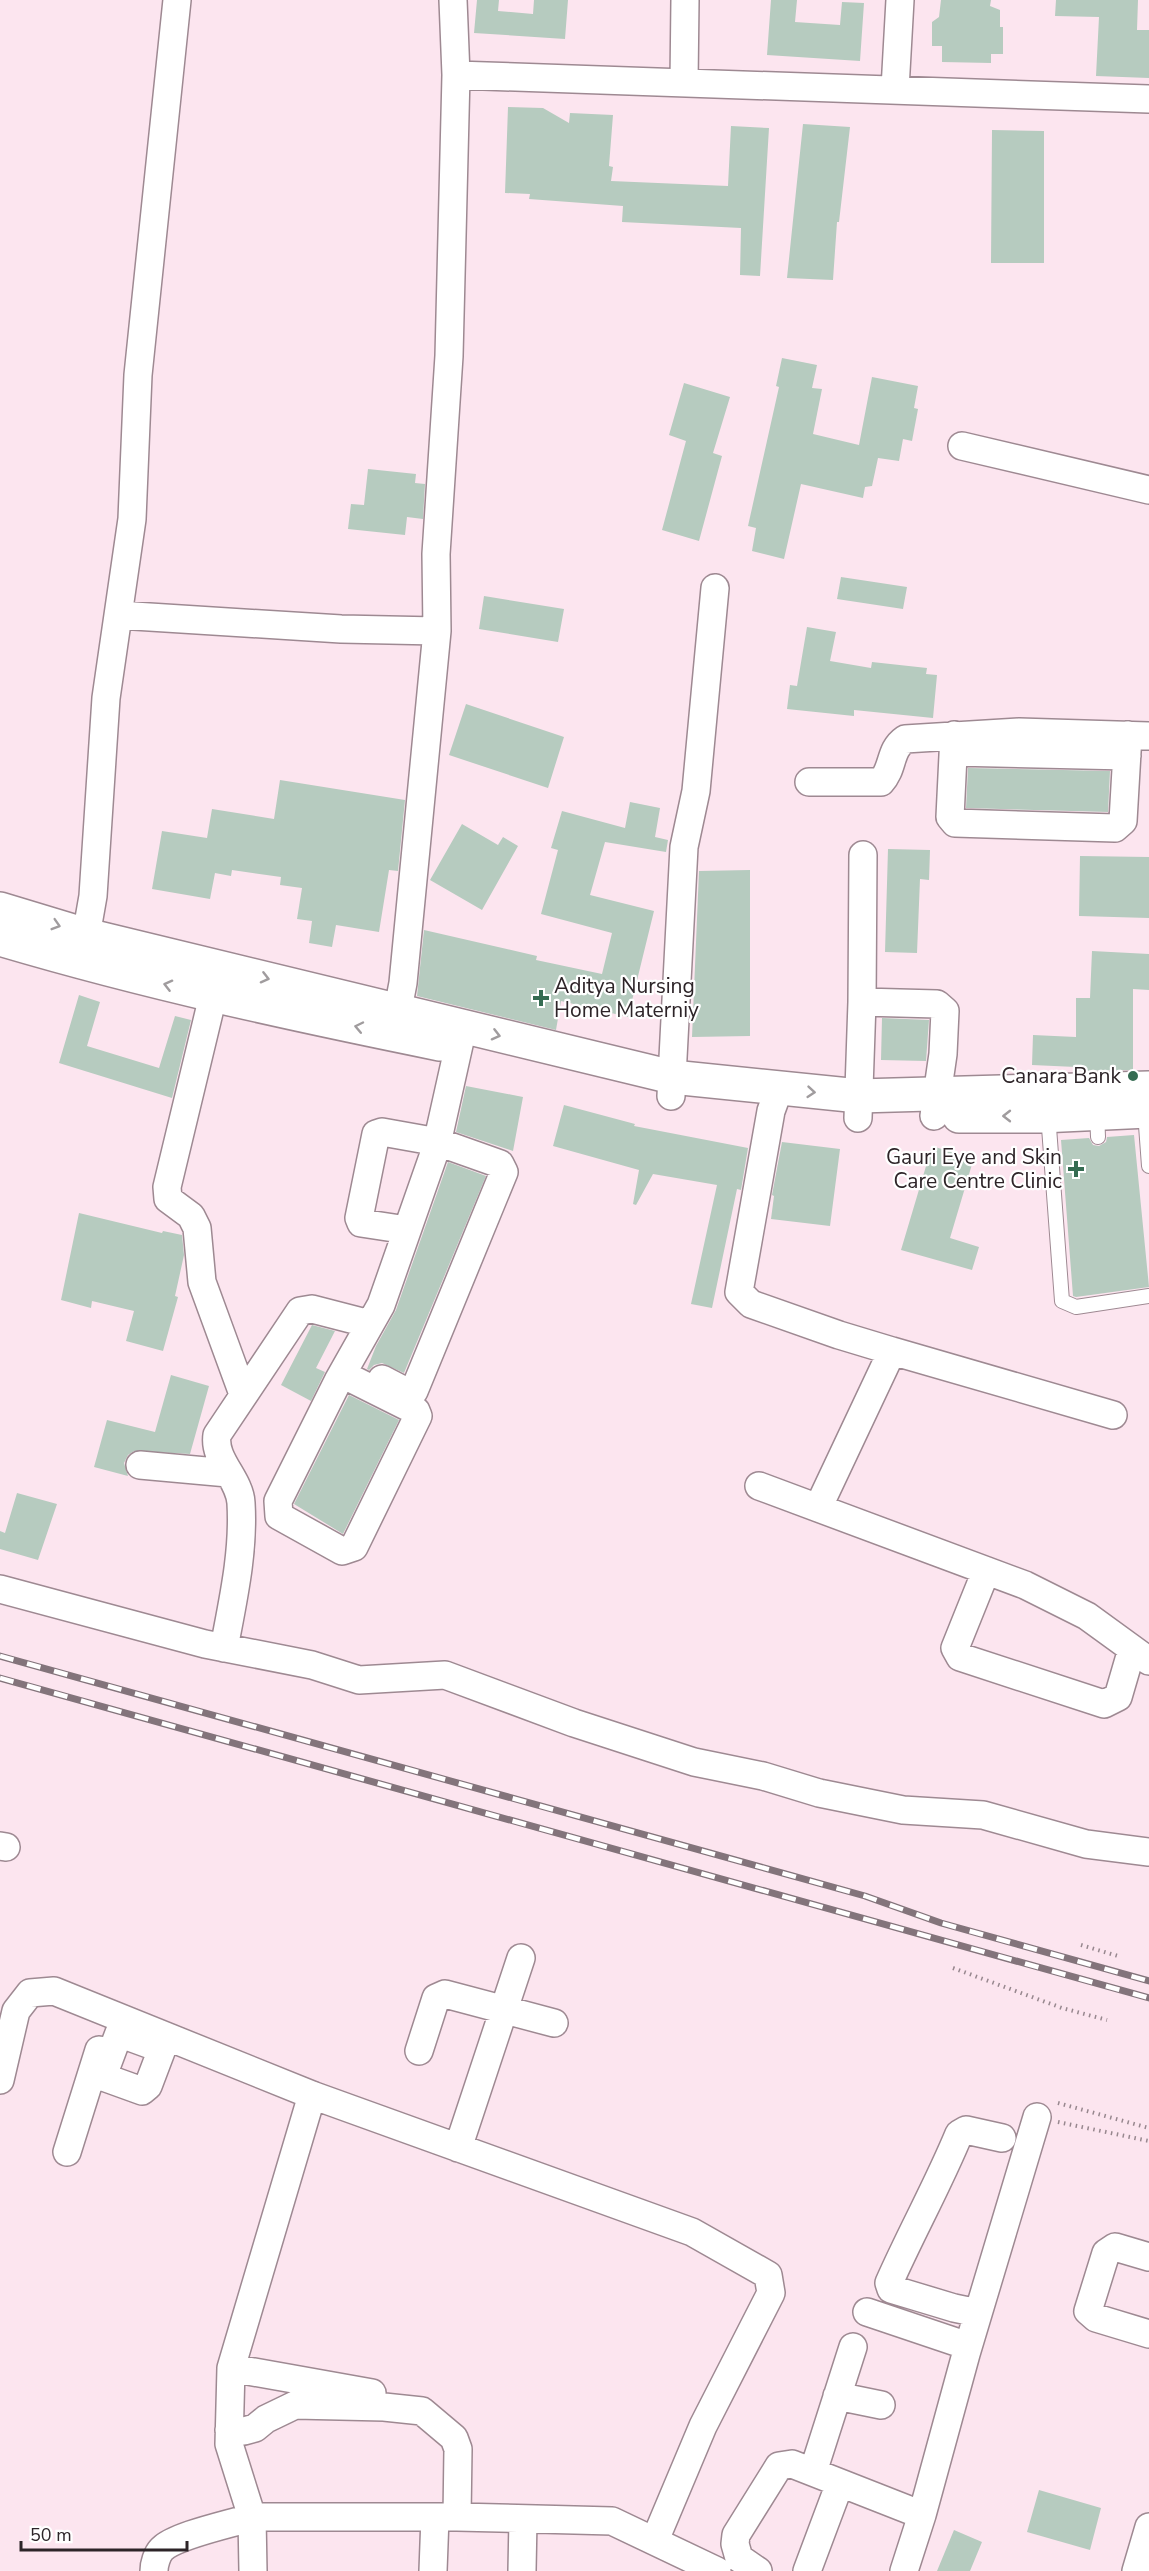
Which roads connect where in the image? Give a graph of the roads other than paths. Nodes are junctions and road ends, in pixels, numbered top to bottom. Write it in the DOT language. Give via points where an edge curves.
graph roads {
  1 [pos="177,0"];
  2 [pos="453,0"];
  3 [pos="685,0"];
  4 [pos="900,0"];
  5 [pos="456,75"];
  6 [pos="684,82"];
  7 [pos="895,89"];
  8 [pos="1149,99"];
  9 [pos="962,446"];
  10 [pos="1149,490"];
  11 [pos="715,588"];
  12 [pos="118,615"];
  13 [pos="437,631"];
  14 [pos="1135,742"];
  15 [pos="954,744"];
  16 [pos="810,782"];
  17 [pos="862,855"];
  18 [pos="0,909"];
  19 [pos="0,939"];
  20 [pos="84,949"];
  21 [pos="219,982"];
  22 [pos="862,1002"];
  23 [pos="396,1023"];
  24 [pos="461,1037"];
  25 [pos="671,1087"];
  26 [pos="775,1100"];
  27 [pos="1147,1100"];
  28 [pos="1048,1104"];
  29 [pos="936,1106"];
  30 [pos="858,1107"];
  31 [pos="438,1142"];
  32 [pos="1149,1166"];
  33 [pos="407,1230"];
  34 [pos="1149,1296"];
  35 [pos="370,1324"];
  36 [pos="892,1351"];
  37 [pos="346,1368"];
  38 [pos="243,1394"];
  39 [pos="1113,1414"];
  40 [pos="140,1466"];
  41 [pos="228,1473"];
  42 [pos="759,1486"];
  43 [pos="818,1508"];
  44 [pos="986,1571"];
  45 [pos="0,1588"];
  46 [pos="224,1648"];
  47 [pos="1140,1655"];
  48 [pos="1149,1852"];
  49 [pos="521,1958"];
  50 [pos="504,2010"];
  51 [pos="554,2023"];
  52 [pos="112,2025"];
  53 [pos="165,2043"];
  54 [pos="419,2051"];
  55 [pos="0,2080"];
  56 [pos="312,2095"];
  57 [pos="1047,2110"];
  58 [pos="1002,2138"];
  59 [pos="458,2148"];
  60 [pos="67,2152"];
  61 [pos="1149,2257"];
  62 [pos="867,2312"];
  63 [pos="978,2313"];
  64 [pos="1149,2334"];
  65 [pos="968,2346"];
  66 [pos="853,2347"];
  67 [pos="231,2368"];
  68 [pos="837,2396"];
  69 [pos="422,2402"];
  70 [pos="881,2405"];
  71 [pos="229,2430"];
  72 [pos="813,2472"];
  73 [pos="840,2483"];
  74 [pos="922,2515"];
  75 [pos="252,2517"];
  76 [pos="446,2517"];
  77 [pos="523,2519"];
  78 [pos="1149,2527"];
  79 [pos="656,2540"];
  80 [pos="154,2571"];
  81 [pos="253,2571"];
  82 [pos="433,2571"];
  83 [pos="522,2571"];
  84 [pos="717,2571"];
  85 [pos="758,2571"];
  86 [pos="807,2571"];
  87 [pos="904,2571"];
  88 [pos="1136,2571"];
  1 -- 12 [label="street" via="138,375 132,519"];
  2 -- 5 [label="street"];
  3 -- 6 [label="street"];
  4 -- 7 [label="street"];
  5 -- 6 [label="street"];
  5 -- 13 [label="street" via="449,356 436,554"];
  6 -- 7 [label="street"];
  7 -- 8 [label="street"];
  9 -- 10 [label="street"];
  11 -- 25 [label="street" via="696,792 684,847"];
  12 -- 13 [label="street"];
  12 -- 20 [label="street" via="106,698 93,897"];
  13 -- 23 [label="street"];
  14 -- 15 [label="street" via="1019,732"];
  14 -- 15 [label="street" via="1123,821 1115,828 955,823 950,817"];
  15 -- 16 [label="street" via="905,739 896,745 888,774 881,782"];
  17 -- 22 [label="street"];
  18 -- 20 [label="street, one-way"];
  19 -- 20 [label="street"];
  20 -- 21 [label="street"];
  21 -- 23 [label="street"];
  21 -- 38 [label="street" via="167,1187 168,1199 191,1216 197,1228 202,1282"];
  22 -- 29 [label="street" via="937,1004 945,1011"];
  22 -- 30 [label="street"];
  23 -- 24 [label="street"];
  24 -- 25 [label="street"];
  24 -- 31 [label="street"];
  25 -- 26 [label="street"];
  26 -- 30 [label="street"];
  26 -- 36 [label="street" via="739,1292 751,1304"];
  27 -- 28 [label="street" via="1097,1114"];
  27 -- 32 [label="lane"];
  28 -- 29 [label="street"];
  28 -- 34 [label="lane" via="1062,1301 1076,1307"];
  29 -- 30 [label="street"];
  31 -- 33 [label="street"];
  31 -- 33 [label="street" via="376,1134 359,1218 361,1223"];
  31 -- 37 [label="street" via="500,1164 504,1172 414,1392"];
  33 -- 35 [label="street" via="381,1305"];
  35 -- 37 [label="street"];
  35 -- 38 [label="street" via="312,1308 300,1311"];
  36 -- 39 [label="street"];
  36 -- 43 [label="street"];
  37 -- 37 [label="street" via="278,1501 279,1516 342,1551 354,1546 418,1416 416,1411"];
  38 -- 41 [label="street" via="217,1435 216,1445"];
  40 -- 41 [label="street"];
  41 -- 46 [label="street" via="241,1500 239,1572"];
  42 -- 43 [label="street"];
  43 -- 44 [label="street"];
  44 -- 47 [label="street" via="1025,1585 1087,1616"];
  44 -- 47 [label="street" via="955,1648 960,1657 1104,1704 1118,1697"];
  45 -- 46 [label="street"];
  46 -- 48 [label="street" via="312,1665 359,1680 445,1675 574,1724 694,1762 903,1810 983,1815 1086,1844"];
  49 -- 50 [label="street"];
  50 -- 51 [label="street"];
  50 -- 54 [label="street" via="445,1994 436,1998"];
  50 -- 59 [label="street"];
  52 -- 53 [label="street"];
  52 -- 53 [label="street" via="106,2078 142,2091 148,2086"];
  52 -- 55 [label="street" via="54,1991 30,1993 16,2011"];
  52 -- 60 [label="street"];
  53 -- 56 [label="street"];
  56 -- 59 [label="street"];
  56 -- 67 [label="street"];
  57 -- 63 [label="street"];
  58 -- 63 [label="street" via="966,2130 959,2134 889,2283 891,2289"];
  59 -- 79 [label="street" via="692,2232 768,2275 771,2293 703,2426"];
  61 -- 64 [label="street" via="1115,2247 1106,2253 1088,2311 1096,2318"];
  62 -- 65 [label="street"];
  63 -- 65 [label="street"];
  65 -- 74 [label="street"];
  66 -- 68 [label="street"];
  67 -- 69 [label="street"];
  67 -- 71 [label="street"];
  68 -- 70 [label="street"];
  68 -- 72 [label="street"];
  71 -- 75 [label="street" via="229,2444"];
  71 -- 76 [label="street" via="255,2428 295,2405 422,2411 454,2438 458,2449"];
  72 -- 73 [label="street"];
  72 -- 85 [label="street" via="792,2464 778,2466 736,2535 739,2558"];
  73 -- 74 [label="street"];
  73 -- 86 [label="street"];
  74 -- 87 [label="street"];
  75 -- 76 [label="street"];
  75 -- 80 [label="street" via="181,2538 161,2549"];
  75 -- 81 [label="street"];
  76 -- 77 [label="street"];
  76 -- 82 [label="street"];
  77 -- 79 [label="street" via="612,2521"];
  77 -- 83 [label="street"];
  78 -- 88 [label="street"];
  79 -- 84 [label="street"];
}
